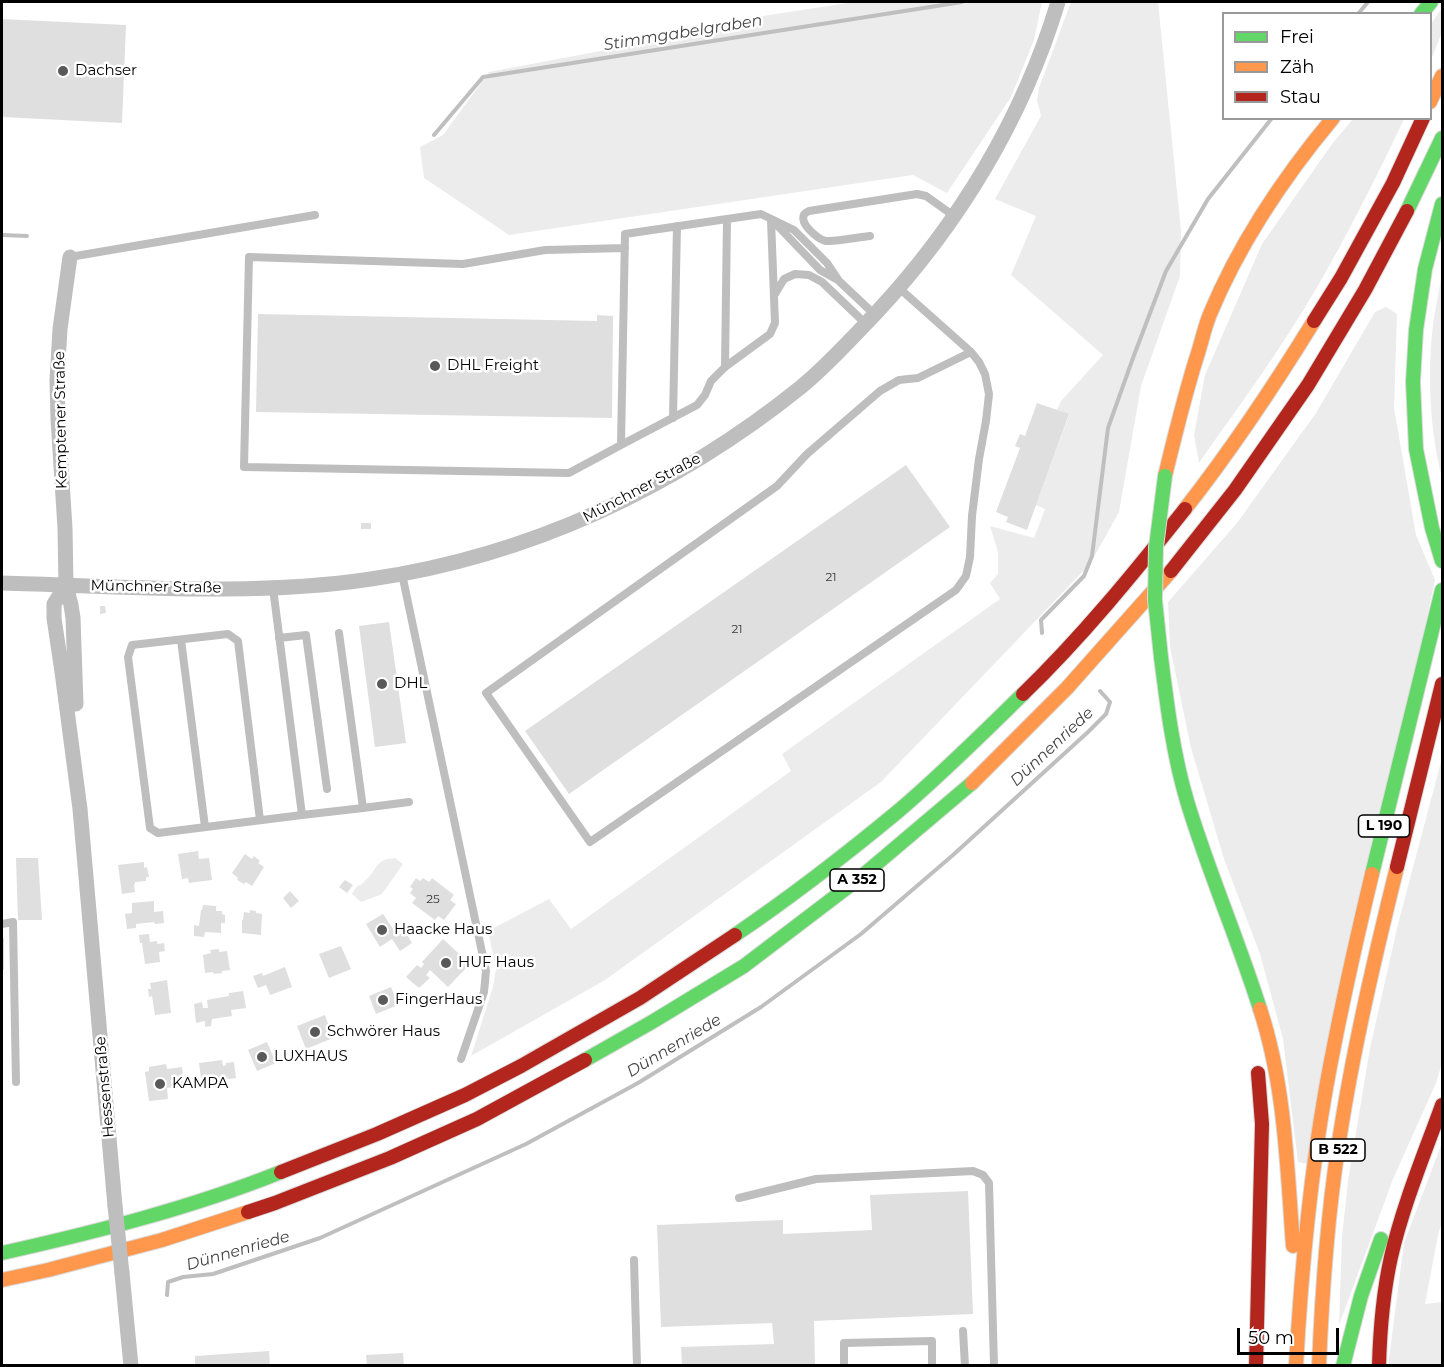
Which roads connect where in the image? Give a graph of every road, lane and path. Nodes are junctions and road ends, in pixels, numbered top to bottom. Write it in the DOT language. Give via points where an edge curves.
graph roads {
  1 [pos="1058,2"];
  2 [pos="1443,75"];
  3 [pos="1432,100"];
  4 [pos="1331,120"];
  5 [pos="1422,120"];
  6 [pos="1443,138"];
  7 [pos="1443,204"];
  8 [pos="315,215"];
  9 [pos="954,216"];
  10 [pos="727,219"];
  11 [pos="771,220"];
  12 [pos="677,226"];
  13 [pos="870,236"];
  14 [pos="625,248"];
  15 [pos="70,257"];
  16 [pos="899,288"];
  17 [pos="774,296"];
  18 [pos="870,319"];
  19 [pos="971,352"];
  20 [pos="725,367"];
  21 [pos="673,418"];
  22 [pos="621,445"];
  23 [pos="1443,561"];
  24 [pos="402,574"];
  25 [pos="2,583"];
  26 [pos="66,585"];
  27 [pos="273,588"];
  28 [pos="1443,590"];
  29 [pos="339,633"];
  30 [pos="279,638"];
  31 [pos="181,640"];
  32 [pos="1443,684"];
  33 [pos="327,789"];
  34 [pos="409,802"];
  35 [pos="363,808"];
  36 [pos="302,815"];
  37 [pos="260,820"];
  38 [pos="205,827"];
  39 [pos="2,924"];
  40 [pos="1246,966"];
  41 [pos="1349,976"];
  42 [pos="1371,981"];
  43 [pos="461,1059"];
  44 [pos="16,1082"];
  45 [pos="1441,1110"];
  46 [pos="739,1198"];
  47 [pos="2,1253"];
  48 [pos="634,1260"];
  49 [pos="2,1280"];
  50 [pos="1298,1321"];
  51 [pos="963,1331"];
  52 [pos="131,1365"];
  53 [pos="637,1365"];
  54 [pos="844,1365"];
  55 [pos="932,1365"];
  56 [pos="964,1365"];
  57 [pos="994,1365"];
  58 [pos="1256,1365"];
  59 [pos="1296,1365"];
  60 [pos="1319,1365"];
  61 [pos="1343,1365"];
  62 [pos="1379,1365"];
  1 -- 9 [label="street, Münchner Straße" via="1009,124"];
  2 -- 3 [label="highway"];
  4 -- 40 [label="highway, bridge" via="1266,207 1238,253 1212,309 1178,419 1165,476 1156,547 1155,600 1172,741 1203,851"];
  5 -- 47 [label="highway, A 352" via="1341,278 1212,474 1046,672 897,812 724,944 640,998 465,1095 266,1178 152,1216"];
  6 -- 49 [label="highway, A 352" via="1365,290 1308,385 1235,490 1163,581 1066,688 973,782 861,877 744,966 560,1075 477,1119 275,1203 162,1240"];
  7 -- 23 [label="highway" via="1425,269 1413,382 1416,448 1432,528"];
  8 -- 15 [label="lane"];
  9 -- 13 [label="lane" via="917,194 809,211 803,216 819,239"];
  9 -- 16 [label="street, Münchner Straße"];
  10 -- 11 [label="lane" via="760,214"];
  10 -- 12 [label="lane"];
  10 -- 20 [label="lane"];
  11 -- 17 [label="lane"];
  11 -- 18 [label="lane" via="820,270 839,281"];
  12 -- 14 [label="lane" via="625,234"];
  12 -- 21 [label="lane"];
  14 -- 22 [label="lane"];
  14 -- 22 [label="lane" via="545,250 463,264 249,257 244,466 569,473"];
  15 -- 26 [label="street, Kemptener Straße" via="57,380"];
  16 -- 18 [label="street, Münchner Straße"];
  16 -- 19 [label="lane"];
  17 -- 18 [label="lane" via="784,279 795,274 809,275"];
  17 -- 20 [label="lane" via="775,323 770,334"];
  18 -- 24 [label="street, Münchner Straße" via="781,402 663,480 593,515 519,544"];
  19 -- 19 [label="lane" via="918,378 899,380 880,391 807,454 777,486 486,693 590,842 956,590 966,576 970,557 989,394 985,374"];
  20 -- 21 [label="lane" via="697,405"];
  21 -- 22 [label="lane"];
  24 -- 27 [label="street, Münchner Straße" via="339,584"];
  24 -- 43 [label="lane" via="486,971 484,992"];
  25 -- 26 [label="street, Münchner Straße"];
  26 -- 27 [label="street, Münchner Straße"];
  26 -- 52 [label="street, Hessenstraße, bridge" via="73,625 80,809"];
  27 -- 30 [label="lane"];
  28 -- 41 [label="highway, L 190"];
  29 -- 35 [label="lane"];
  30 -- 33 [label="lane" via="306,636"];
  30 -- 36 [label="lane"];
  31 -- 37 [label="lane" via="228,634 238,641"];
  31 -- 38 [label="lane"];
  31 -- 38 [label="lane" via="132,645 128,657 150,828 158,833"];
  32 -- 42 [label="highway, L 190"];
  34 -- 35 [label="lane"];
  35 -- 36 [label="lane"];
  36 -- 37 [label="lane"];
  37 -- 38 [label="lane"];
  39 -- 44 [label="lane" via="13,922"];
  40 -- 50 [label="highway" via="1264,1020 1279,1093"];
  40 -- 58 [label="highway" via="1262,1124"];
  41 -- 50 [label="highway, B 522" via="1321,1117"];
  42 -- 60 [label="highway, B 522" via="1342,1119 1330,1205"];
  45 -- 61 [label="highway" via="1391,1214 1361,1296"];
  45 -- 62 [label="highway" via="1401,1221 1389,1271"];
  46 -- 57 [label="lane" via="816,1179 973,1171 983,1175 989,1183"];
  48 -- 53 [label="lane"];
  50 -- 59 [label="highway, B 522"];
  51 -- 56 [label="lane"];
  54 -- 55 [label="lane" via="843,1343 932,1341"];
}
